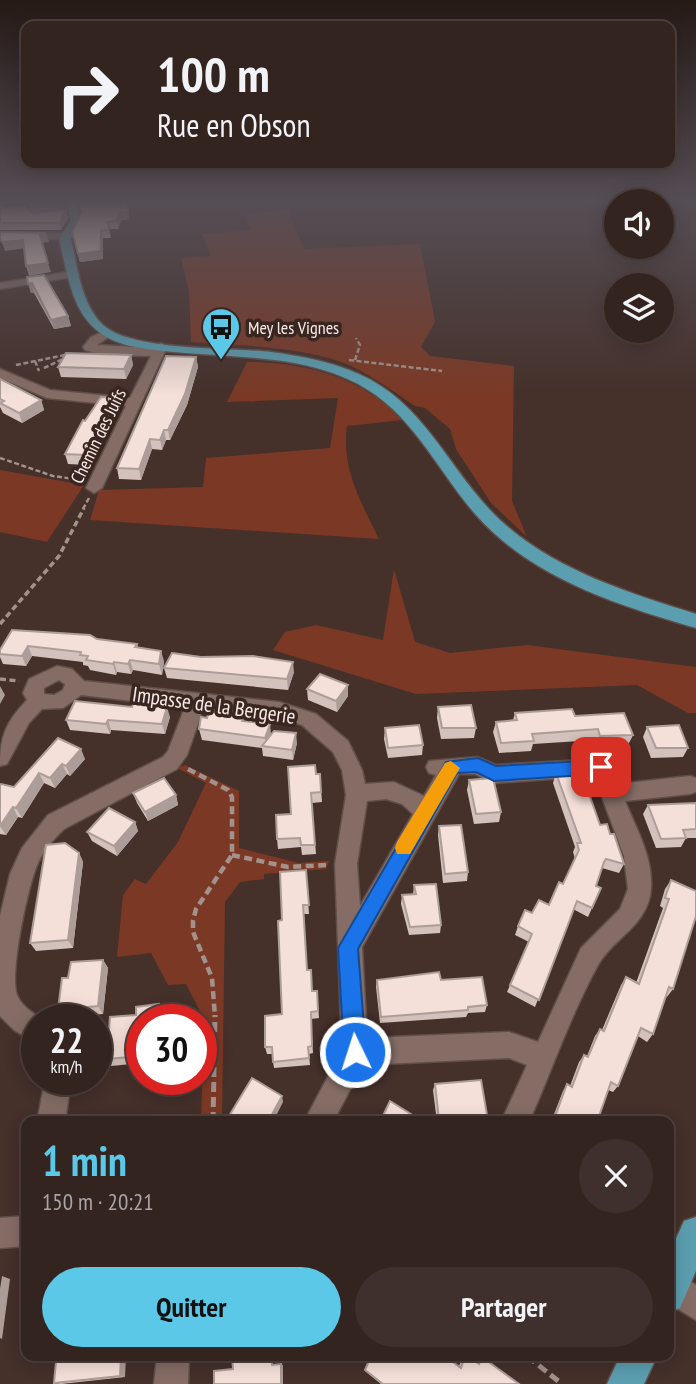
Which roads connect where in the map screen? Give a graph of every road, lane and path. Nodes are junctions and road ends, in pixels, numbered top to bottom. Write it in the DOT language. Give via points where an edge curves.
graph roads {
  1 [pos="72,267"];
  2 [pos="74,274"];
  3 [pos="0,286"];
  4 [pos="107,334"];
  5 [pos="356,338"];
  6 [pos="163,349"];
  7 [pos="355,360"];
  8 [pos="35,361"];
  9 [pos="320,365"];
  10 [pos="44,369"];
  11 [pos="6,370"];
  12 [pos="39,371"];
  13 [pos="442,371"];
  14 [pos="137,403"];
  15 [pos="0,458"];
  16 [pos="94,488"];
  17 [pos="696,621"];
  18 [pos="0,624"];
  19 [pos="75,687"];
  20 [pos="38,701"];
  21 [pos="196,702"];
  22 [pos="177,755"];
  23 [pos="0,758"];
  24 [pos="690,785"];
  25 [pos="611,794"];
  26 [pos="357,796"];
  27 [pos="424,811"];
  28 [pos="232,855"];
  29 [pos="346,864"];
  30 [pos="348,948"];
  31 [pos="21,1020"];
  32 [pos="355,1052"];
  33 [pos="542,1057"];
  34 [pos="56,1095"];
  35 [pos="52,1116"];
  36 [pos="213,1116"];
  37 [pos="321,1116"];
  38 [pos="517,1116"];
  39 [pos="21,1231"];
  40 [pos="0,1233"];
  41 [pos="696,1233"];
  42 [pos="679,1296"];
  43 [pos="173,1361"];
  44 [pos="533,1361"];
  45 [pos="636,1361"];
  46 [pos="171,1384"];
  47 [pos="562,1384"];
  48 [pos="625,1384"];
  1 -- 2 [label="main road"];
  2 -- 3 [label="street"];
  2 -- 4 [label="main road" via="88,311"];
  4 -- 6 [label="main road"];
  4 -- 6 [label="street" via="89,347 105,351"];
  5 -- 7 [label="path" via="360,345"];
  6 -- 9 [label="main road" via="272,356"];
  6 -- 14 [label="street, Chemin des Juifs"];
  7 -- 9 [label="path"];
  7 -- 13 [label="path"];
  8 -- 10 [label="path" via="72,354"];
  8 -- 11 [label="path"];
  8 -- 12 [label="path"];
  9 -- 17 [label="main road" via="361,380 402,407 424,430 483,513 529,553 570,577"];
  11 -- 14 [label="street" via="47,394"];
  14 -- 16 [label="street, Chemin des Juifs"];
  15 -- 16 [label="path" via="52,476 90,481"];
  16 -- 18 [label="path, Chemin des Juifs" via="59,556"];
  19 -- 20 [label="street" via="65,700"];
  19 -- 20 [label="street, Impasse de la Bergerie" via="75,681 65,674 49,675 34,688"];
  19 -- 21 [label="street, Impasse de la Bergerie"];
  20 -- 23 [label="street, Impasse de la Bergerie" via="22,718"];
  21 -- 22 [label="street"];
  21 -- 26 [label="street, Impasse de la Bergerie" via="279,710 309,719 341,747"];
  22 -- 28 [label="path" via="190,771 232,795"];
  22 -- 31 [label="street" via="170,763 57,821 42,834 24,862 2,982 3,999"];
  24 -- 25 [label="street"];
  25 -- 27 [label="street" via="601,767 494,774 478,765 444,767"];
  25 -- 33 [label="street" via="638,867 640,894 629,915 590,956"];
  26 -- 27 [label="street" via="381,789 400,790"];
  26 -- 29 [label="street"];
  27 -- 30 [label="street"];
  28 -- 29 [label="path" via="288,867"];
  28 -- 36 [label="path" via="196,909 193,921 212,978 215,1004"];
  29 -- 30 [label="street"];
  30 -- 32 [label="street"];
  32 -- 33 [label="street" via="509,1045"];
  32 -- 37 [label="street"];
  33 -- 38 [label="street"];
  34 -- 35 [label="street"];
  39 -- 40 [label="street"];
  41 -- 42 [label="main road"];
  43 -- 46 [label="street"];
  44 -- 47 [label="path"];
  45 -- 48 [label="main road"];
}
